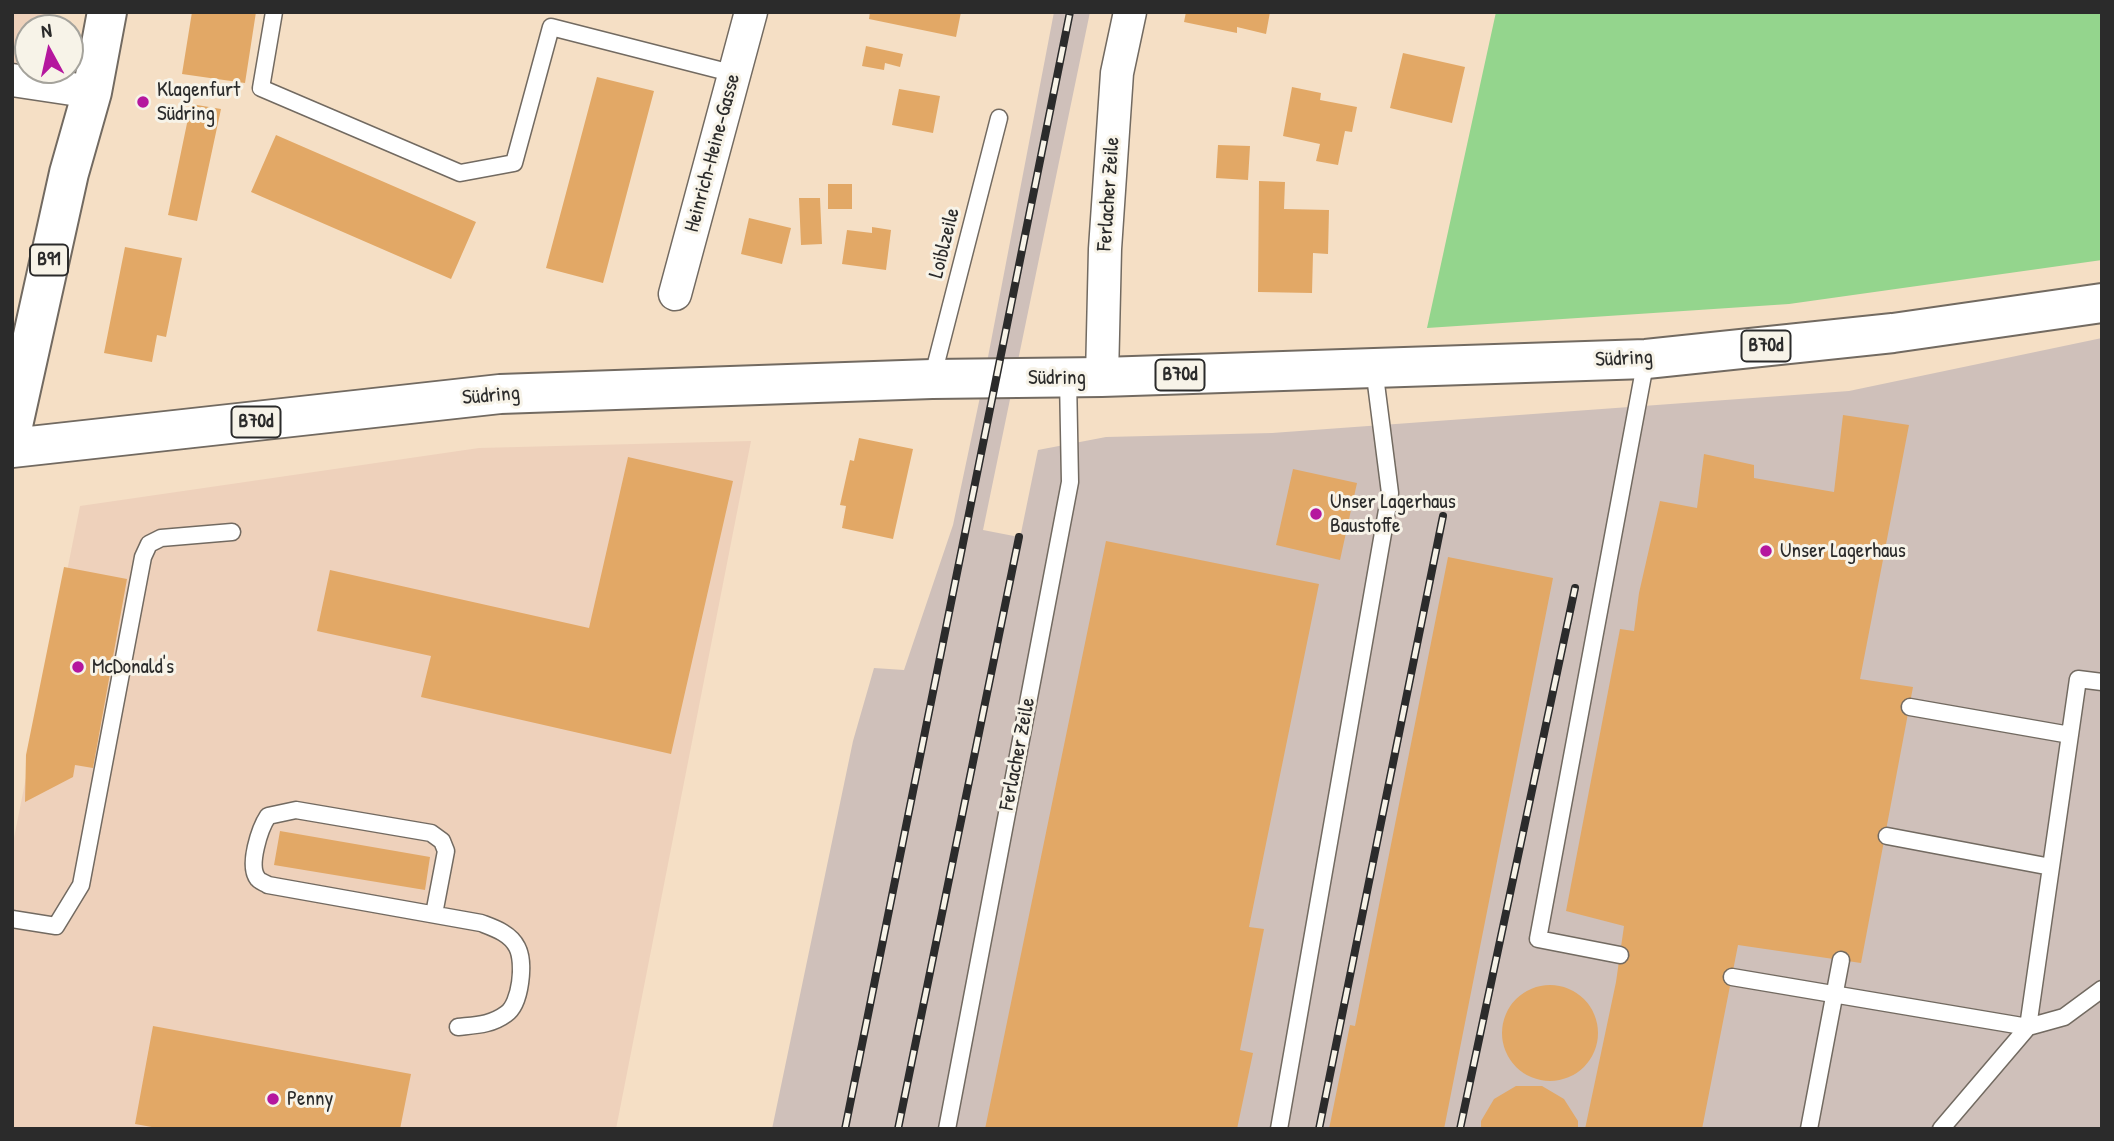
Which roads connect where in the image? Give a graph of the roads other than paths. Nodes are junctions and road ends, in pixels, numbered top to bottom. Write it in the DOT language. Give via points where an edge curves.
graph roads {
  1 [pos="107,12"];
  2 [pos="274,12"];
  3 [pos="751,12"];
  4 [pos="1130,12"];
  5 [pos="735,74"];
  6 [pos="12,80"];
  7 [pos="92,92"];
  8 [pos="999,118"];
  9 [pos="675,294"];
  10 [pos="2102,303"];
  11 [pos="1646,359"];
  12 [pos="1374,368"];
  13 [pos="1085,378"];
  14 [pos="932,379"];
  15 [pos="12,430"];
  16 [pos="12,449"];
  17 [pos="232,531"];
  18 [pos="2102,682"];
  19 [pos="1910,707"];
  20 [pos="2070,735"];
  21 [pos="1887,836"];
  22 [pos="2051,867"];
  23 [pos="434,914"];
  24 [pos="12,919"];
  25 [pos="1620,955"];
  26 [pos="1841,960"];
  27 [pos="1732,977"];
  28 [pos="2102,989"];
  29 [pos="1835,995"];
  30 [pos="458,1027"];
  31 [pos="2028,1027"];
  32 [pos="947,1129"];
  33 [pos="1279,1129"];
  34 [pos="1809,1129"];
  35 [pos="1941,1129"];
  1 -- 7 [label="main road, B91"];
  2 -- 5 [label="lane" via="261,88 460,173 514,163 551,27"];
  3 -- 5 [label="street, Heinrich-Heine-Gasse"];
  4 -- 13 [label="street, Ferlacher Zeile" via="1117,73 1105,249"];
  5 -- 9 [label="street, Heinrich-Heine-Gasse"];
  6 -- 7 [label="street"];
  7 -- 15 [label="main road, B91" via="69,173"];
  8 -- 14 [label="lane, Loiblzeile"];
  10 -- 11 [label="main road, Südring / B70d" via="1893,333"];
  11 -- 12 [label="main road, Südring / B70d"];
  11 -- 25 [label="lane" via="1538,939"];
  12 -- 13 [label="main road, Südring / B70d"];
  12 -- 33 [label="lane" via="1390,493"];
  13 -- 14 [label="main road, Südring / B70d"];
  13 -- 32 [label="lane, Ferlacher Zeile" via="1070,482"];
  14 -- 16 [label="main road, Südring / B70d" via="500,394"];
  17 -- 24 [label="lane" via="161,538 149,544 81,885 56,926"];
  18 -- 20 [label="lane" via="2078,679"];
  19 -- 20 [label="lane"];
  20 -- 22 [label="lane"];
  21 -- 22 [label="lane"];
  22 -- 31 [label="lane"];
  23 -- 23 [label="lane" via="446,851 431,833 296,810 268,816 262,826 254,861 258,880"];
  23 -- 30 [label="lane" via="496,928 518,948 522,967 519,992 509,1013 486,1024"];
  26 -- 29 [label="lane"];
  27 -- 29 [label="lane"];
  28 -- 31 [label="lane" via="2064,1017"];
  29 -- 31 [label="lane"];
  29 -- 34 [label="lane"];
  31 -- 35 [label="lane"];
}
